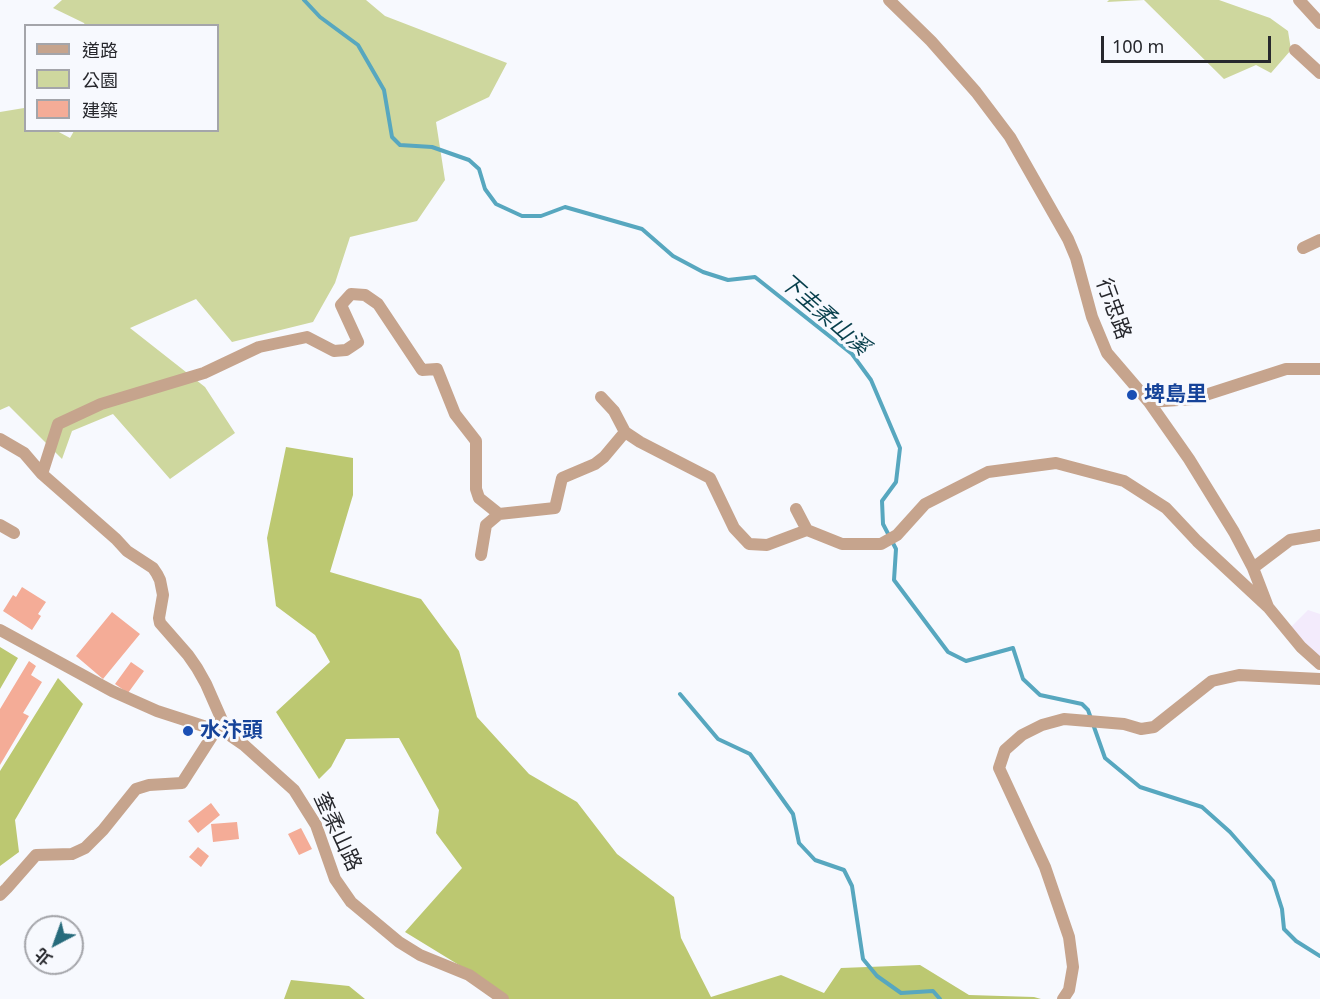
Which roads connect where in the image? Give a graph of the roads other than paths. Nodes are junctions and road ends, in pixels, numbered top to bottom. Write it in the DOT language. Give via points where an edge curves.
graph roads {
  1 [pos="889,0"];
  2 [pos="1299,0"];
  3 [pos="1320,23"];
  4 [pos="1295,50"];
  5 [pos="1320,74"];
  6 [pos="1320,240"];
  7 [pos="1303,248"];
  8 [pos="1320,369"];
  9 [pos="601,398"];
  10 [pos="1149,402"];
  11 [pos="625,432"];
  12 [pos="0,439"];
  13 [pos="42,474"];
  14 [pos="796,509"];
  15 [pos="499,514"];
  16 [pos="0,525"];
  17 [pos="807,530"];
  18 [pos="14,533"];
  19 [pos="1320,536"];
  20 [pos="482,555"];
  21 [pos="1253,568"];
  22 [pos="1268,607"];
  23 [pos="0,630"];
  24 [pos="1320,663"];
  25 [pos="1320,679"];
  26 [pos="222,732"];
  27 [pos="0,895"];
  28 [pos="503,999"];
  29 [pos="1063,999"];
  1 -- 10 [label="street, 行忠路" via="931,41 1010,137 1068,239 1107,353"];
  2 -- 3 [label="street"];
  4 -- 5 [label="street"];
  6 -- 7 [label="street"];
  8 -- 10 [label="street" via="1286,369 1192,399"];
  9 -- 11 [label="street" via="614,411"];
  10 -- 21 [label="street, 行忠路" via="1189,459"];
  11 -- 15 [label="street" via="595,464 562,478 555,508"];
  11 -- 17 [label="street" via="710,478 734,528 749,544 767,545"];
  12 -- 13 [label="street" via="24,453"];
  13 -- 15 [label="street" via="58,424 101,404 204,373 259,347 307,338 334,351 346,350 358,342 341,305 351,294 365,295 378,304 422,370 437,369 455,414 476,441 479,498"];
  13 -- 26 [label="street" via="127,551 153,568 163,595 160,623 197,668 221,721"];
  14 -- 17 [label="street"];
  15 -- 20 [label="street" via="486,525"];
  16 -- 18 [label="street"];
  17 -- 22 [label="street" via="842,544 881,544 897,535 926,504 988,472 1056,463 1124,481 1166,508"];
  19 -- 21 [label="street" via="1290,540"];
  21 -- 22 [label="street, 行忠路"];
  22 -- 24 [label="street, 行忠路" via="1301,647"];
  23 -- 26 [label="street, 奎柔山路" via="112,692"];
  25 -- 29 [label="street" via="1239,675 1212,681 1154,727 1141,729 1064,719 1022,735 1005,750 999,768 1045,867 1068,937 1073,967 1070,990"];
  26 -- 27 [label="street" via="182,783 136,789 85,848 72,854 36,855"];
  26 -- 28 [label="street, 奎柔山路" via="244,745 294,790 316,825 335,879 351,902 399,942 470,975"];
}
